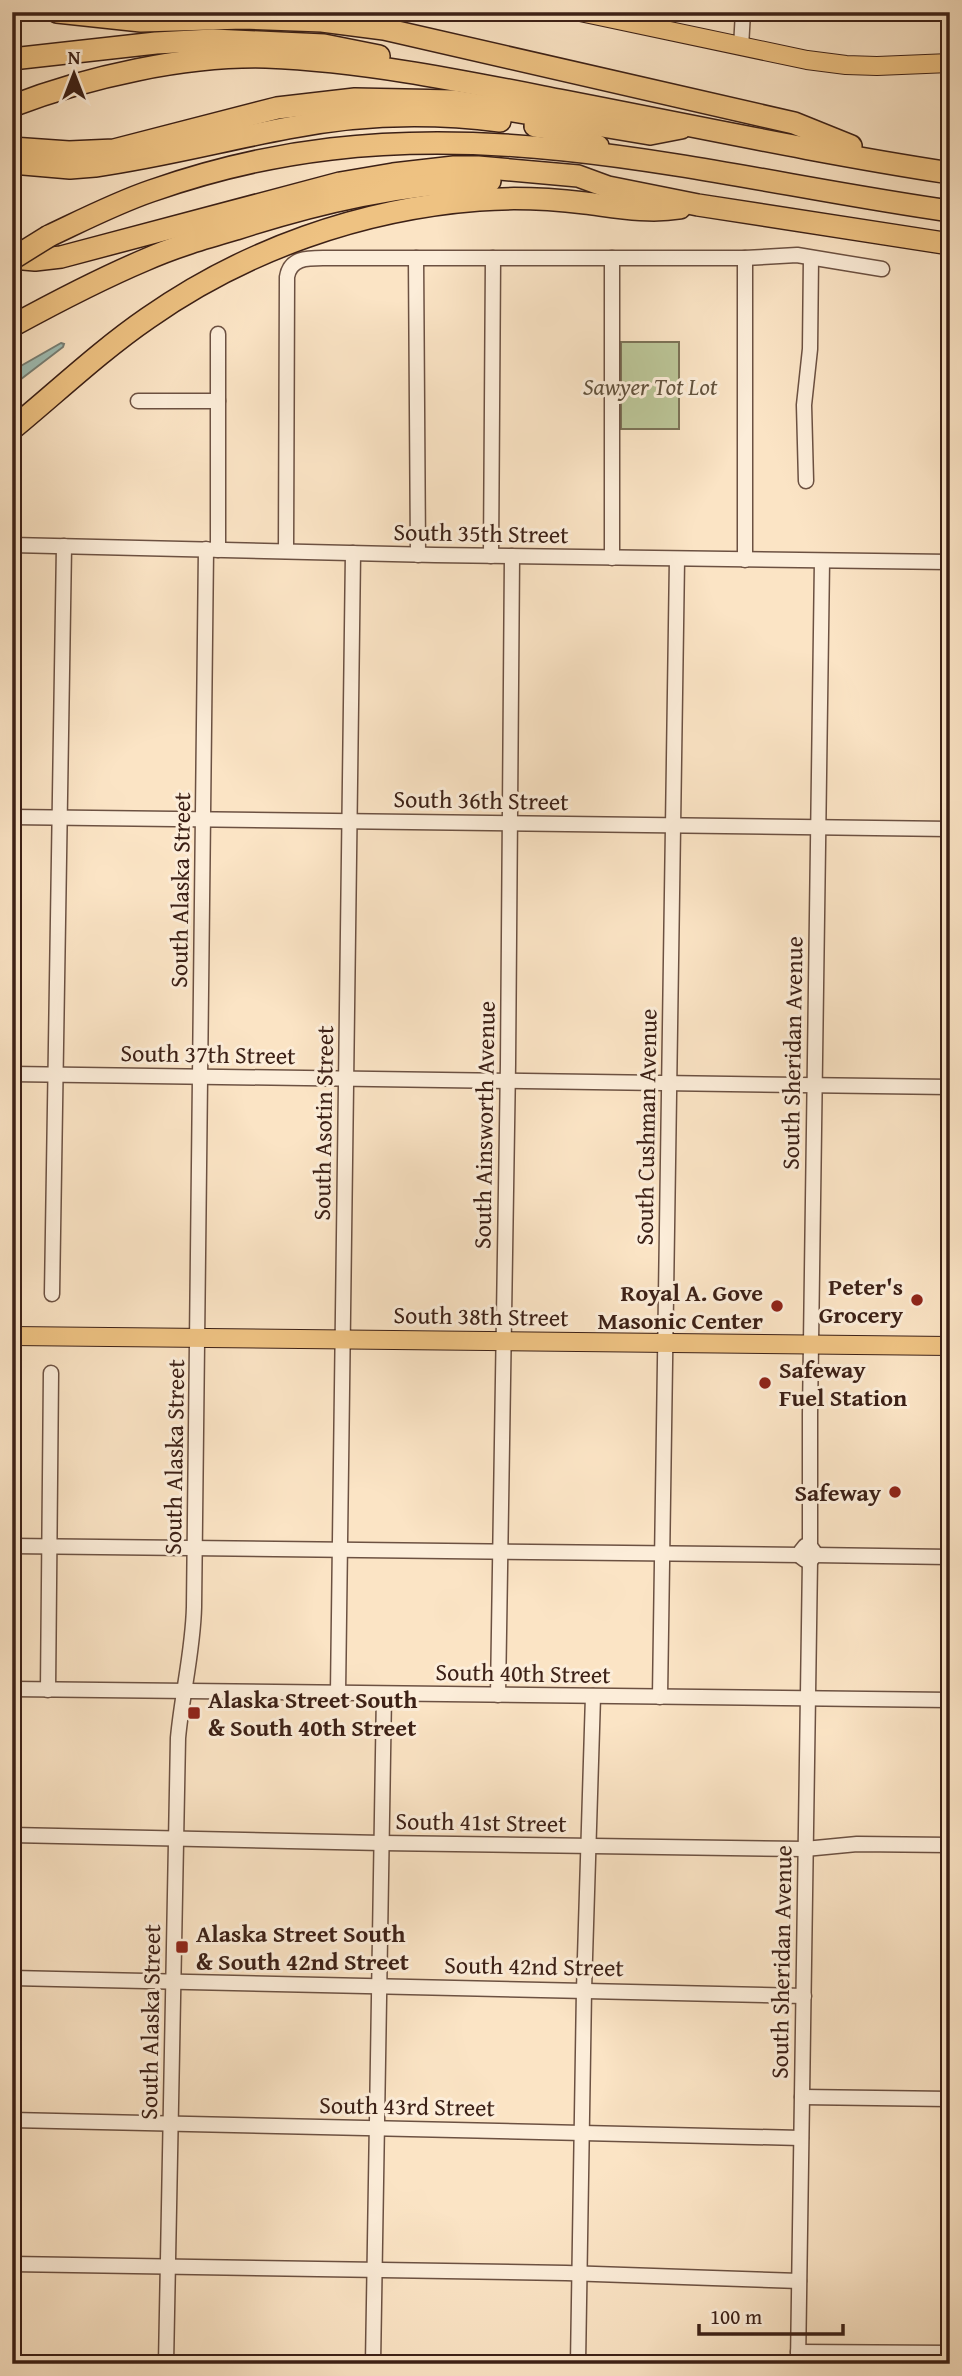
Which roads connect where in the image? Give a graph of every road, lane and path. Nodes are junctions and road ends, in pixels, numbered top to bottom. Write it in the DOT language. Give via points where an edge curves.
graph roads {
  1 [pos="57,12"];
  2 [pos="580,12"];
  3 [pos="743,12"];
  4 [pos="612,16"];
  5 [pos="741,47"];
  6 [pos="12,59"];
  7 [pos="950,63"];
  8 [pos="440,77"];
  9 [pos="12,106"];
  10 [pos="694,125"];
  11 [pos="12,148"];
  12 [pos="630,157"];
  13 [pos="12,163"];
  14 [pos="904,166"];
  15 [pos="950,173"];
  16 [pos="608,187"];
  17 [pos="698,205"];
  18 [pos="950,211"];
  19 [pos="950,244"];
  20 [pos="12,258"];
  21 [pos="416,258"];
  22 [pos="493,258"];
  23 [pos="612,258"];
  24 [pos="745,258"];
  25 [pos="811,258"];
  26 [pos="882,269"];
  27 [pos="12,326"];
  28 [pos="218,334"];
  29 [pos="138,401"];
  30 [pos="218,401"];
  31 [pos="12,429"];
  32 [pos="806,481"];
  33 [pos="12,545"];
  34 [pos="64,546"];
  35 [pos="212,550"];
  36 [pos="286,551"];
  37 [pos="353,553"];
  38 [pos="418,555"];
  39 [pos="491,556"];
  40 [pos="512,556"];
  41 [pos="612,558"];
  42 [pos="677,559"];
  43 [pos="745,560"];
  44 [pos="822,561"];
  45 [pos="950,562"];
  46 [pos="12,817"];
  47 [pos="61,817"];
  48 [pos="204,819"];
  49 [pos="350,821"];
  50 [pos="511,824"];
  51 [pos="673,827"];
  52 [pos="818,827"];
  53 [pos="950,829"];
  54 [pos="12,1074"];
  55 [pos="56,1074"];
  56 [pos="201,1076"];
  57 [pos="346,1079"];
  58 [pos="508,1081"];
  59 [pos="670,1084"];
  60 [pos="814,1085"];
  61 [pos="950,1087"];
  62 [pos="52,1294"];
  63 [pos="12,1336"];
  64 [pos="198,1337"];
  65 [pos="343,1339"];
  66 [pos="503,1341"];
  67 [pos="665,1342"];
  68 [pos="811,1344"];
  69 [pos="950,1346"];
  70 [pos="51,1373"];
  71 [pos="12,1546"];
  72 [pos="50,1546"];
  73 [pos="195,1547"];
  74 [pos="340,1548"];
  75 [pos="500,1551"];
  76 [pos="663,1553"];
  77 [pos="809,1554"];
  78 [pos="950,1557"];
  79 [pos="12,1689"];
  80 [pos="48,1690"];
  81 [pos="183,1691"];
  82 [pos="338,1693"];
  83 [pos="384,1694"];
  84 [pos="498,1695"];
  85 [pos="593,1696"];
  86 [pos="660,1697"];
  87 [pos="806,1698"];
  88 [pos="950,1700"];
  89 [pos="12,1835"];
  90 [pos="177,1839"];
  91 [pos="382,1843"];
  92 [pos="950,1845"];
  93 [pos="589,1846"];
  94 [pos="805,1849"];
  95 [pos="12,1978"];
  96 [pos="173,1982"];
  97 [pos="381,1985"];
  98 [pos="584,1990"];
  99 [pos="804,1996"];
  100 [pos="802,2097"];
  101 [pos="950,2099"];
  102 [pos="12,2120"];
  103 [pos="170,2124"];
  104 [pos="378,2129"];
  105 [pos="582,2132"];
  106 [pos="802,2138"];
  107 [pos="12,2264"];
  108 [pos="167,2266"];
  109 [pos="374,2269"];
  110 [pos="580,2273"];
  111 [pos="799,2281"];
  112 [pos="950,2353"];
  113 [pos="798,2358"];
  114 [pos="166,2364"];
  115 [pos="373,2364"];
  116 [pos="578,2364"];
  1 -- 14 [label="highway" via="141,21 244,18 384,29 794,123"];
  2 -- 4 [label="main road"];
  3 -- 5 [label="street"];
  4 -- 5 [label="main road"];
  5 -- 7 [label="main road" via="846,65"];
  6 -- 8 [label="highway" via="156,43 252,40 324,44 370,53"];
  8 -- 9 [label="highway" via="264,57 207,60 110,77"];
  8 -- 10 [label="highway"];
  10 -- 11 [label="highway" via="650,134 454,101 355,99 277,108 114,150"];
  10 -- 14 [label="highway"];
  12 -- 13 [label="highway" via="549,128 475,119 387,116 291,127 95,166"];
  12 -- 18 [label="highway"];
  12 -- 20 [label="highway, bridge" via="458,143 330,149 250,164 151,191"];
  14 -- 15 [label="highway"];
  16 -- 17 [label="highway"];
  16 -- 20 [label="highway" via="578,176 503,169 424,170 319,188 61,257"];
  16 -- 27 [label="highway" via="450,182 347,197 169,250"];
  17 -- 19 [label="highway"];
  17 -- 31 [label="highway" via="659,211 557,200 478,200 395,211 316,232 202,285 148,318"];
  21 -- 22 [label="street"];
  21 -- 36 [label="street" via="308,258 288,270"];
  21 -- 38 [label="street"];
  22 -- 23 [label="street"];
  22 -- 39 [label="street"];
  23 -- 24 [label="street"];
  23 -- 41 [label="street"];
  24 -- 25 [label="street"];
  24 -- 43 [label="street"];
  25 -- 26 [label="street"];
  25 -- 32 [label="street" via="804,405"];
  28 -- 30 [label="street, South Alaska Street"];
  29 -- 30 [label="street"];
  30 -- 35 [label="street, South Alaska Street"];
  33 -- 34 [label="street, South 35th Street"];
  34 -- 35 [label="street, South 35th Street"];
  34 -- 47 [label="street"];
  35 -- 36 [label="street, South 35th Street"];
  35 -- 48 [label="street, South Alaska Street"];
  36 -- 37 [label="street, South 35th Street"];
  37 -- 38 [label="street, South 35th Street"];
  37 -- 49 [label="street, South Asotin Street"];
  38 -- 39 [label="street, South 35th Street"];
  39 -- 40 [label="street, South 35th Street"];
  40 -- 41 [label="street, South 35th Street"];
  40 -- 50 [label="street, South Ainsworth Avenue"];
  41 -- 42 [label="street, South 35th Street"];
  42 -- 43 [label="street, South 35th Street"];
  42 -- 51 [label="street, South Cushman Avenue"];
  43 -- 44 [label="street, South 35th Street"];
  44 -- 45 [label="street, South 35th Street"];
  44 -- 52 [label="street, South Sheridan Avenue"];
  46 -- 47 [label="street, South 36th Street"];
  47 -- 48 [label="street, South 36th Street"];
  47 -- 55 [label="street"];
  48 -- 49 [label="street, South 36th Street"];
  48 -- 56 [label="street, South Alaska Street"];
  49 -- 50 [label="street, South 36th Street"];
  49 -- 57 [label="street, South Asotin Street"];
  50 -- 51 [label="street, South 36th Street"];
  50 -- 58 [label="street, South Ainsworth Avenue"];
  51 -- 52 [label="street, South 36th Street"];
  51 -- 59 [label="street, South Cushman Avenue"];
  52 -- 53 [label="street, South 36th Street"];
  52 -- 60 [label="street, South Sheridan Avenue"];
  54 -- 55 [label="street, South 37th Street"];
  55 -- 56 [label="street, South 37th Street"];
  55 -- 62 [label="street"];
  56 -- 57 [label="street, South 37th Street"];
  56 -- 64 [label="street, South Alaska Street"];
  57 -- 58 [label="street, South 37th Street"];
  57 -- 65 [label="street, South Asotin Street"];
  58 -- 59 [label="street, South 37th Street"];
  58 -- 66 [label="street, South Ainsworth Avenue"];
  59 -- 60 [label="street, South 37th Street"];
  59 -- 67 [label="street, South Cushman Avenue"];
  60 -- 61 [label="street, South 37th Street"];
  60 -- 68 [label="street, South Sheridan Avenue"];
  63 -- 64 [label="main road, South 38th Street"];
  64 -- 65 [label="main road, South 38th Street"];
  64 -- 73 [label="street, South Alaska Street"];
  65 -- 66 [label="main road, South 38th Street"];
  65 -- 74 [label="street, South Asotin Street"];
  66 -- 67 [label="main road, South 38th Street"];
  66 -- 75 [label="street, South Ainsworth Avenue"];
  67 -- 68 [label="main road, South 38th Street"];
  67 -- 76 [label="street, South Cushman Avenue"];
  68 -- 69 [label="main road, South 38th Street"];
  68 -- 77 [label="street, South Sheridan Avenue"];
  70 -- 72 [label="street"];
  71 -- 72 [label="street"];
  72 -- 73 [label="street"];
  72 -- 80 [label="street"];
  73 -- 74 [label="street"];
  73 -- 81 [label="street, South Alaska Street" via="193,1630"];
  74 -- 75 [label="street"];
  74 -- 82 [label="street, South Asotin Street"];
  75 -- 76 [label="street"];
  75 -- 84 [label="street, South Ainsworth Avenue"];
  76 -- 77 [label="street"];
  76 -- 86 [label="street, South Cushman Avenue"];
  77 -- 78 [label="street"];
  77 -- 87 [label="street, South Sheridan Avenue"];
  79 -- 80 [label="street, South 40th Street"];
  80 -- 81 [label="street, South 40th Street"];
  81 -- 82 [label="street, South 40th Street"];
  81 -- 90 [label="street, South Alaska Street"];
  82 -- 83 [label="street, South 40th Street"];
  83 -- 84 [label="street, South 40th Street"];
  83 -- 91 [label="street"];
  84 -- 85 [label="street, South 40th Street"];
  85 -- 86 [label="street, South 40th Street"];
  85 -- 93 [label="street"];
  86 -- 87 [label="street, South 40th Street"];
  87 -- 88 [label="street, South 40th Street"];
  87 -- 94 [label="street, South Sheridan Avenue"];
  89 -- 90 [label="street, South 41st Street"];
  90 -- 91 [label="street, South 41st Street"];
  90 -- 96 [label="street, South Alaska Street"];
  91 -- 93 [label="street, South 41st Street"];
  91 -- 97 [label="street"];
  92 -- 94 [label="street, South 41st Street" via="857,1844"];
  93 -- 94 [label="street, South 41st Street"];
  93 -- 98 [label="street"];
  94 -- 99 [label="street, South Sheridan Avenue"];
  95 -- 96 [label="street, South 42nd Street"];
  96 -- 97 [label="street, South 42nd Street"];
  96 -- 103 [label="street, South Alaska Street"];
  97 -- 98 [label="street, South 42nd Street"];
  97 -- 104 [label="street"];
  98 -- 99 [label="street, South 42nd Street"];
  98 -- 105 [label="street"];
  99 -- 100 [label="street, South Sheridan Avenue"];
  100 -- 101 [label="street"];
  100 -- 106 [label="street, South Sheridan Avenue"];
  102 -- 103 [label="street, South 43rd Street"];
  103 -- 104 [label="street, South 43rd Street"];
  103 -- 108 [label="street, South Alaska Street"];
  104 -- 105 [label="street, South 43rd Street"];
  104 -- 109 [label="street"];
  105 -- 106 [label="street, South 43rd Street"];
  105 -- 110 [label="street"];
  106 -- 111 [label="street, South Sheridan Avenue"];
  107 -- 108 [label="street"];
  108 -- 109 [label="street"];
  108 -- 114 [label="street, South Alaska Street"];
  109 -- 110 [label="street"];
  109 -- 115 [label="street"];
  110 -- 111 [label="street"];
  110 -- 116 [label="street"];
  111 -- 113 [label="street, South Sheridan Avenue"];
  112 -- 113 [label="street"];
}
